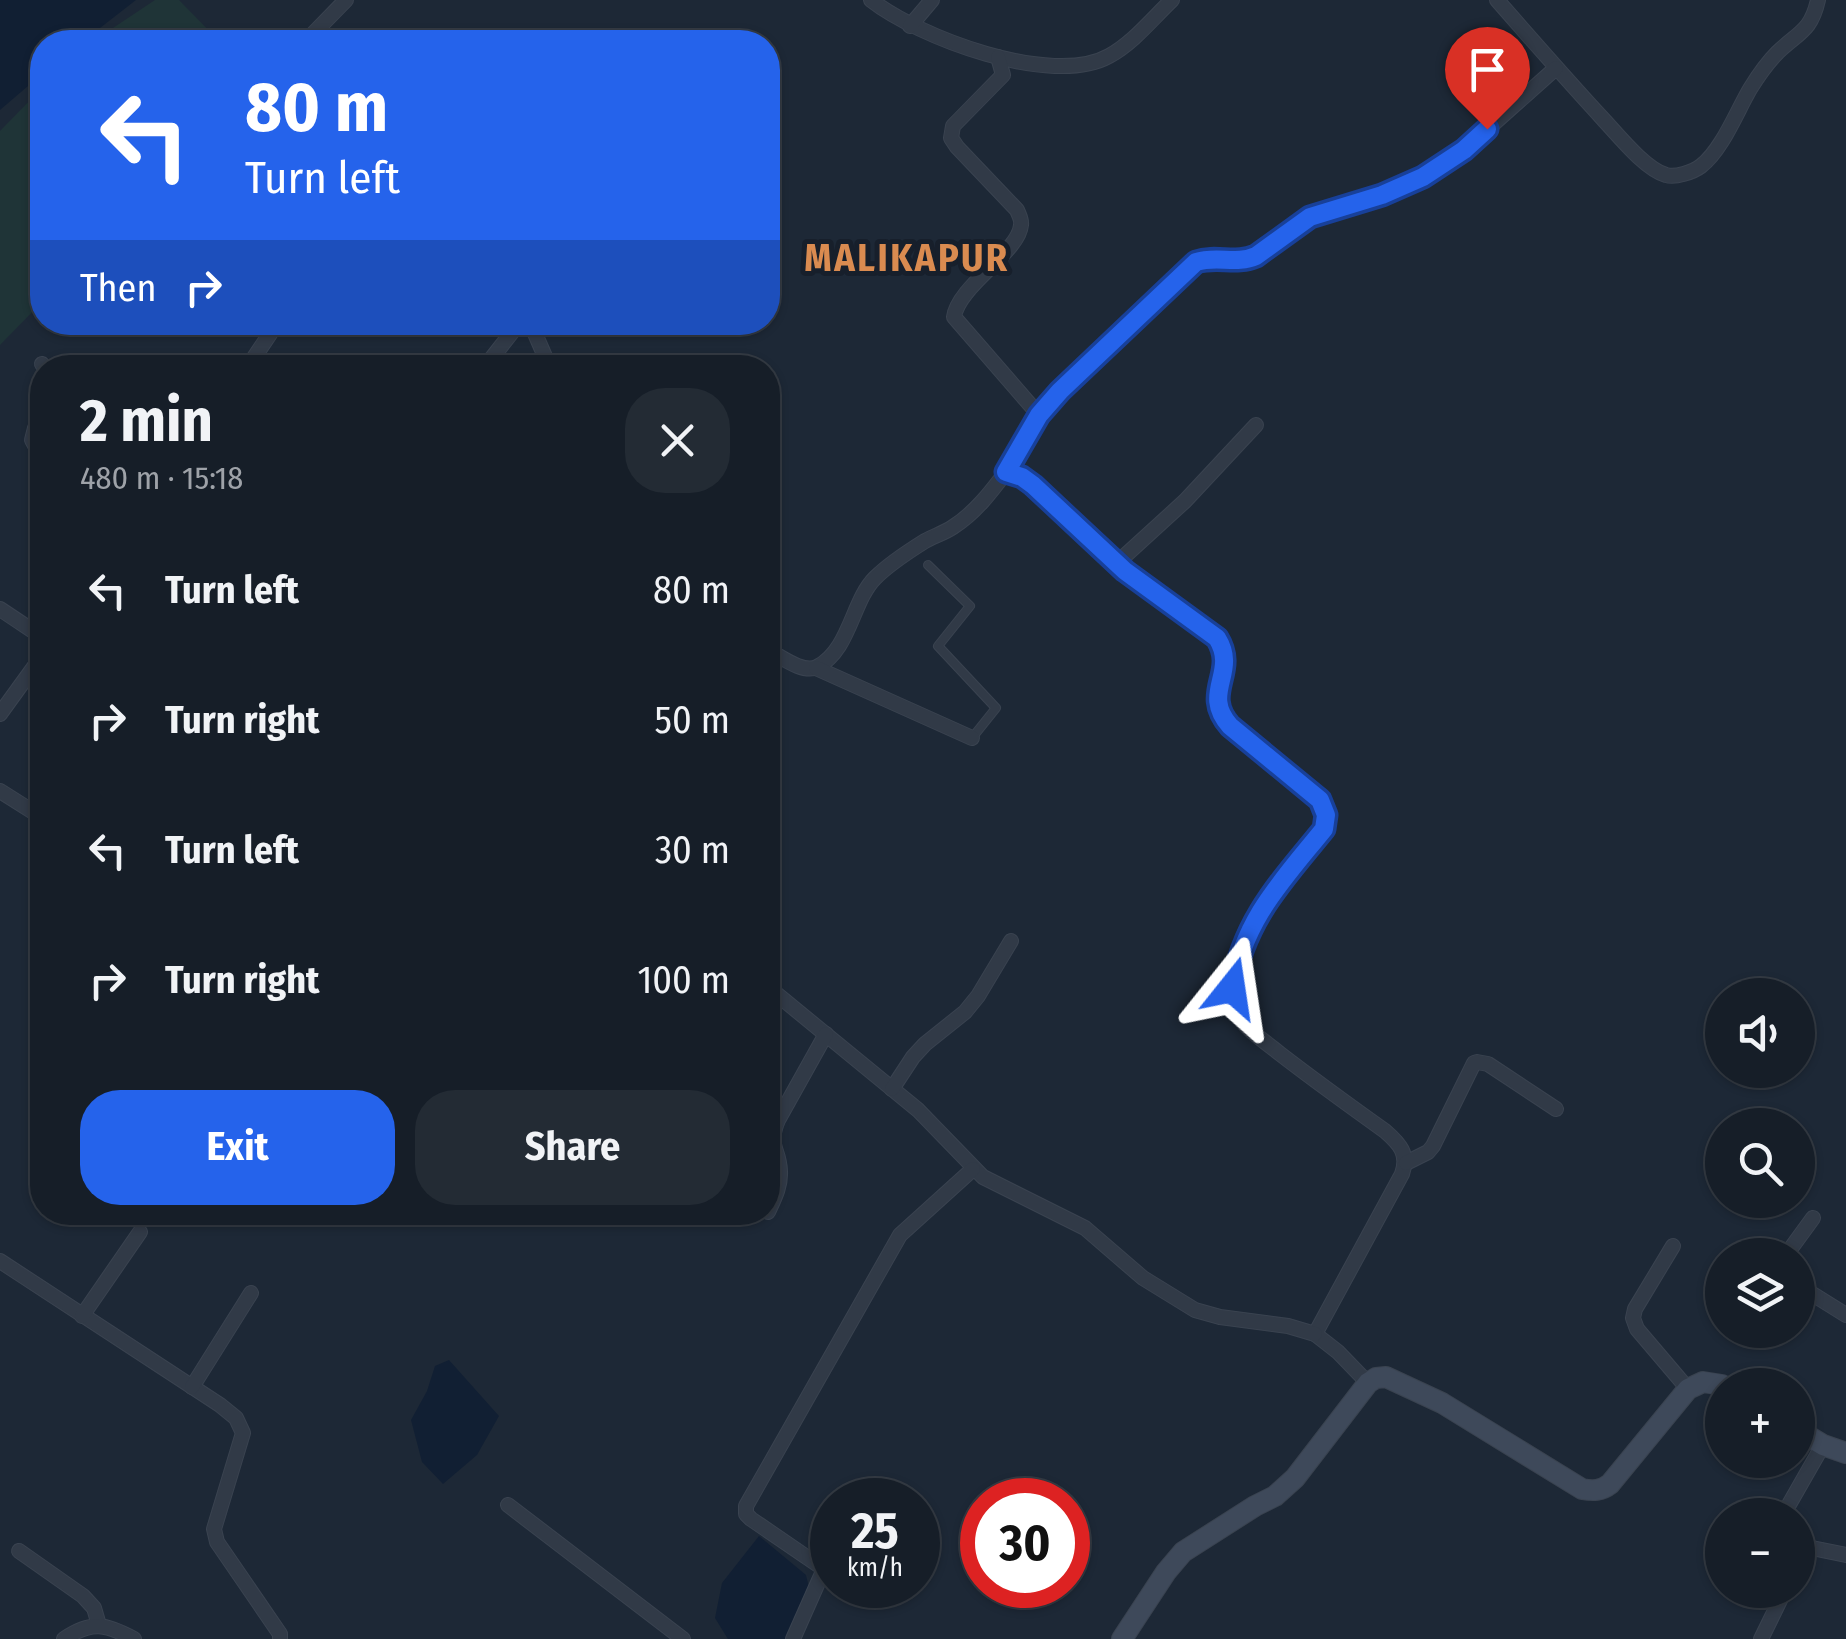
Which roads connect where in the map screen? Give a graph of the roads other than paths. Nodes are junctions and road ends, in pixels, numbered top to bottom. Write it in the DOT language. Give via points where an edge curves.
graph roads {
  1 [pos="346,0"];
  2 [pos="871,0"];
  3 [pos="932,0"];
  4 [pos="1172,0"];
  5 [pos="1496,0"];
  6 [pos="1818,0"];
  7 [pos="910,26"];
  8 [pos="314,30"];
  9 [pos="998,58"];
  10 [pos="1556,68"];
  11 [pos="510,335"];
  12 [pos="494,355"];
  13 [pos="1039,415"];
  14 [pos="1256,425"];
  15 [pos="1006,472"];
  16 [pos="928,564"];
  17 [pos="1117,564"];
  18 [pos="0,610"];
  19 [pos="30,630"];
  20 [pos="780,656"];
  21 [pos="816,668"];
  22 [pos="30,673"];
  23 [pos="0,714"];
  24 [pos="972,738"];
  25 [pos="0,791"];
  26 [pos="30,809"];
  27 [pos="1011,941"];
  28 [pos="780,997"];
  29 [pos="826,1034"];
  30 [pos="892,1089"];
  31 [pos="1556,1109"];
  32 [pos="780,1116"];
  33 [pos="1406,1162"];
  34 [pos="972,1169"];
  35 [pos="1813,1218"];
  36 [pos="140,1232"];
  37 [pos="1798,1238"];
  38 [pos="1674,1246"];
  39 [pos="0,1262"];
  40 [pos="251,1292"];
  41 [pos="1815,1296"];
  42 [pos="1846,1315"];
  43 [pos="82,1316"];
  44 [pos="1315,1334"];
  45 [pos="1705,1382"];
  46 [pos="1368,1383"];
  47 [pos="192,1387"];
  48 [pos="1688,1389"];
  49 [pos="1815,1440"];
  50 [pos="1823,1445"];
  51 [pos="1846,1453"];
  52 [pos="1793,1498"];
  53 [pos="508,1506"];
  54 [pos="1815,1547"];
  55 [pos="19,1551"];
  56 [pos="1846,1556"];
  57 [pos="810,1559"];
  58 [pos="810,1601"];
  59 [pos="1776,1608"];
  60 [pos="99,1625"];
  61 [pos="64,1639"];
  62 [pos="134,1639"];
  63 [pos="280,1639"];
  64 [pos="683,1639"];
  65 [pos="794,1639"];
  66 [pos="1122,1639"];
  67 [pos="1761,1639"];
  1 -- 8 [label="street"];
  2 -- 7 [label="street"];
  3 -- 7 [label="street"];
  4 -- 9 [label="street" via="1108,57 1063,65"];
  5 -- 10 [label="street"];
  6 -- 10 [label="street" via="1807,28 1760,73 1718,147 1684,174 1655,170"];
  7 -- 9 [label="street"];
  9 -- 13 [label="street" via="1003,75 953,126 951,138 1022,222 954,317"];
  10 -- 13 [label="street" via="1464,150 1423,177 1310,217 1248,260 1196,262"];
  11 -- 12 [label="street"];
  13 -- 15 [label="street"];
  14 -- 17 [label="street"];
  15 -- 17 [label="street" via="1033,485"];
  15 -- 21 [label="street" via="952,528 878,575 851,626"];
  16 -- 24 [label="lane" via="970,606 938,646 996,708"];
  17 -- 33 [label="street" via="1217,638 1224,656 1220,714 1320,800 1326,815 1324,829 1251,926 1232,988 1238,1015 1397,1141"];
  18 -- 19 [label="street"];
  20 -- 21 [label="street"];
  21 -- 24 [label="street"];
  22 -- 23 [label="street"];
  25 -- 26 [label="street"];
  27 -- 30 [label="street" via="978,996 913,1058"];
  28 -- 29 [label="street"];
  29 -- 30 [label="street"];
  29 -- 32 [label="street"];
  30 -- 34 [label="street"];
  31 -- 33 [label="street" via="1488,1064 1474,1063 1433,1146"];
  33 -- 44 [label="street"];
  34 -- 44 [label="street" via="1085,1228 1143,1278 1194,1310"];
  34 -- 57 [label="street" via="900,1235 746,1506 751,1520"];
  35 -- 37 [label="street"];
  36 -- 43 [label="street"];
  38 -- 48 [label="street" via="1633,1318"];
  39 -- 43 [label="street"];
  40 -- 47 [label="street"];
  41 -- 42 [label="street"];
  43 -- 47 [label="street"];
  44 -- 46 [label="street"];
  45 -- 48 [label="street"];
  46 -- 48 [label="street" via="1386,1377 1401,1383 1582,1489 1597,1490 1610,1484"];
  46 -- 66 [label="street" via="1295,1478 1182,1552"];
  47 -- 63 [label="street" via="236,1418 243,1433 214,1529"];
  49 -- 50 [label="street"];
  50 -- 51 [label="street"];
  50 -- 52 [label="street"];
  53 -- 64 [label="street"];
  54 -- 56 [label="street"];
  55 -- 60 [label="street" via="83,1596"];
  58 -- 65 [label="street"];
  59 -- 67 [label="street"];
  60 -- 61 [label="street"];
  60 -- 62 [label="street"];
}
